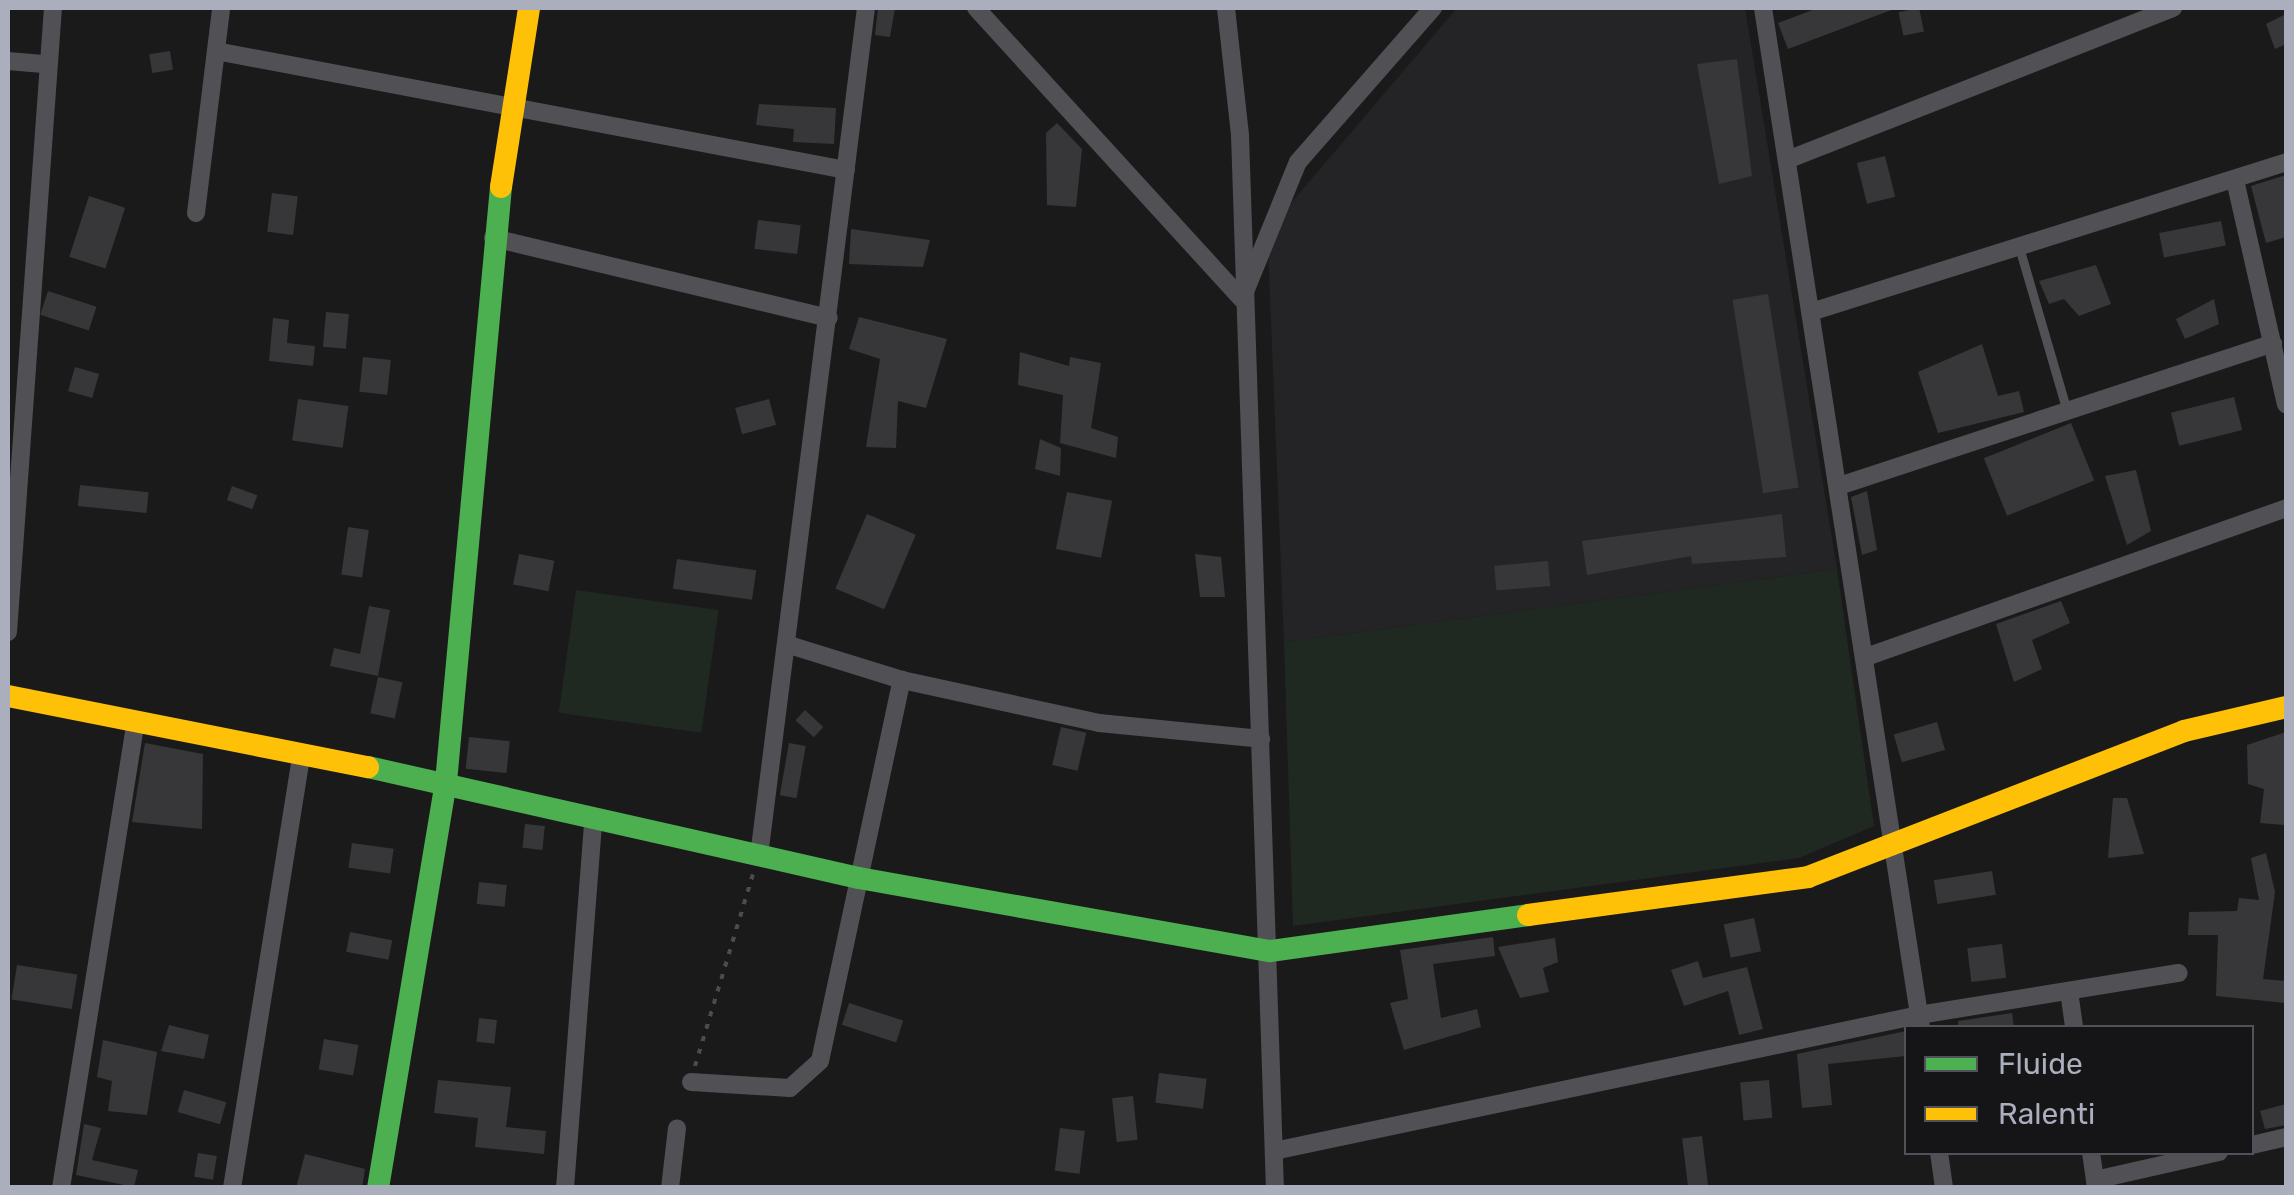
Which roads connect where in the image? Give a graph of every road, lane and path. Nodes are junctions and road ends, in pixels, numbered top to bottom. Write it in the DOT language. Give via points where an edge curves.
graph roads {
  1 [pos="53,8"];
  2 [pos="220,8"];
  3 [pos="528,8"];
  4 [pos="866,8"];
  5 [pos="976,8"];
  6 [pos="1226,8"];
  7 [pos="1433,8"];
  8 [pos="1762,8"];
  9 [pos="2173,8"];
  10 [pos="216,50"];
  11 [pos="8,62"];
  12 [pos="46,64"];
  13 [pos="512,107"];
  14 [pos="1787,160"];
  15 [pos="2286,162"];
  16 [pos="846,170"];
  17 [pos="2236,180"];
  18 [pos="196,213"];
  19 [pos="493,238"];
  20 [pos="2019,247"];
  21 [pos="1242,300"];
  22 [pos="1811,312"];
  23 [pos="828,318"];
  24 [pos="2272,343"];
  25 [pos="2286,404"];
  26 [pos="2067,411"];
  27 [pos="1839,486"];
  28 [pos="2286,508"];
  29 [pos="8,632"];
  30 [pos="786,644"];
  31 [pos="1866,657"];
  32 [pos="902,680"];
  33 [pos="8,696"];
  34 [pos="2286,707"];
  35 [pos="136,721"];
  36 [pos="1260,739"];
  37 [pos="302,755"];
  38 [pos="446,782"];
  39 [pos="593,820"];
  40 [pos="1896,845"];
  41 [pos="758,856"];
  42 [pos="859,878"];
  43 [pos="1270,950"];
  44 [pos="2179,973"];
  45 [pos="2070,991"];
  46 [pos="1920,1021"];
  47 [pos="2074,1025"];
  48 [pos="691,1082"];
  49 [pos="677,1128"];
  50 [pos="2286,1137"];
  51 [pos="2254,1145"];
  52 [pos="1274,1152"];
  53 [pos="1939,1155"];
  54 [pos="2092,1155"];
  55 [pos="2207,1155"];
  56 [pos="2096,1184"];
  57 [pos="61,1188"];
  58 [pos="232,1188"];
  59 [pos="378,1188"];
  60 [pos="565,1188"];
  61 [pos="670,1188"];
  62 [pos="1275,1188"];
  63 [pos="1944,1188"];
  1 -- 12 [label="street"];
  2 -- 10 [label="street"];
  3 -- 13 [label="street"];
  4 -- 16 [label="street"];
  5 -- 21 [label="street"];
  6 -- 21 [label="street"];
  7 -- 21 [label="street" via="1298,162"];
  8 -- 14 [label="street"];
  9 -- 14 [label="street"];
  10 -- 13 [label="street"];
  10 -- 18 [label="street"];
  11 -- 12 [label="street"];
  12 -- 29 [label="street"];
  13 -- 16 [label="street"];
  13 -- 19 [label="street"];
  14 -- 22 [label="street"];
  15 -- 17 [label="street"];
  16 -- 23 [label="street"];
  17 -- 20 [label="street"];
  17 -- 24 [label="street"];
  19 -- 23 [label="street"];
  19 -- 38 [label="street"];
  20 -- 22 [label="street"];
  20 -- 26 [label="lane"];
  21 -- 36 [label="street"];
  22 -- 27 [label="street"];
  23 -- 30 [label="street"];
  24 -- 25 [label="street"];
  24 -- 26 [label="street"];
  26 -- 27 [label="street"];
  27 -- 31 [label="street"];
  28 -- 31 [label="street"];
  30 -- 32 [label="street"];
  30 -- 41 [label="street"];
  31 -- 40 [label="street"];
  32 -- 36 [label="street" via="1099,723"];
  32 -- 42 [label="street"];
  33 -- 35 [label="street"];
  34 -- 40 [label="street" via="2184,731"];
  35 -- 37 [label="street"];
  35 -- 57 [label="street"];
  36 -- 43 [label="street"];
  37 -- 38 [label="street"];
  37 -- 58 [label="street"];
  38 -- 39 [label="street"];
  38 -- 59 [label="street"];
  39 -- 41 [label="street"];
  39 -- 60 [label="street"];
  40 -- 43 [label="street" via="1808,877"];
  40 -- 46 [label="street"];
  41 -- 42 [label="street"];
  41 -- 48 [label="path"];
  42 -- 43 [label="street"];
  42 -- 48 [label="street" via="835,1020 804,1082"];
  43 -- 52 [label="street"];
  44 -- 45 [label="street"];
  45 -- 46 [label="street"];
  45 -- 47 [label="street"];
  46 -- 52 [label="street"];
  49 -- 61 [label="street"];
  50 -- 51 [label="street"];
  52 -- 62 [label="street"];
  53 -- 63 [label="street"];
  54 -- 56 [label="street"];
  55 -- 56 [label="street"];
}
